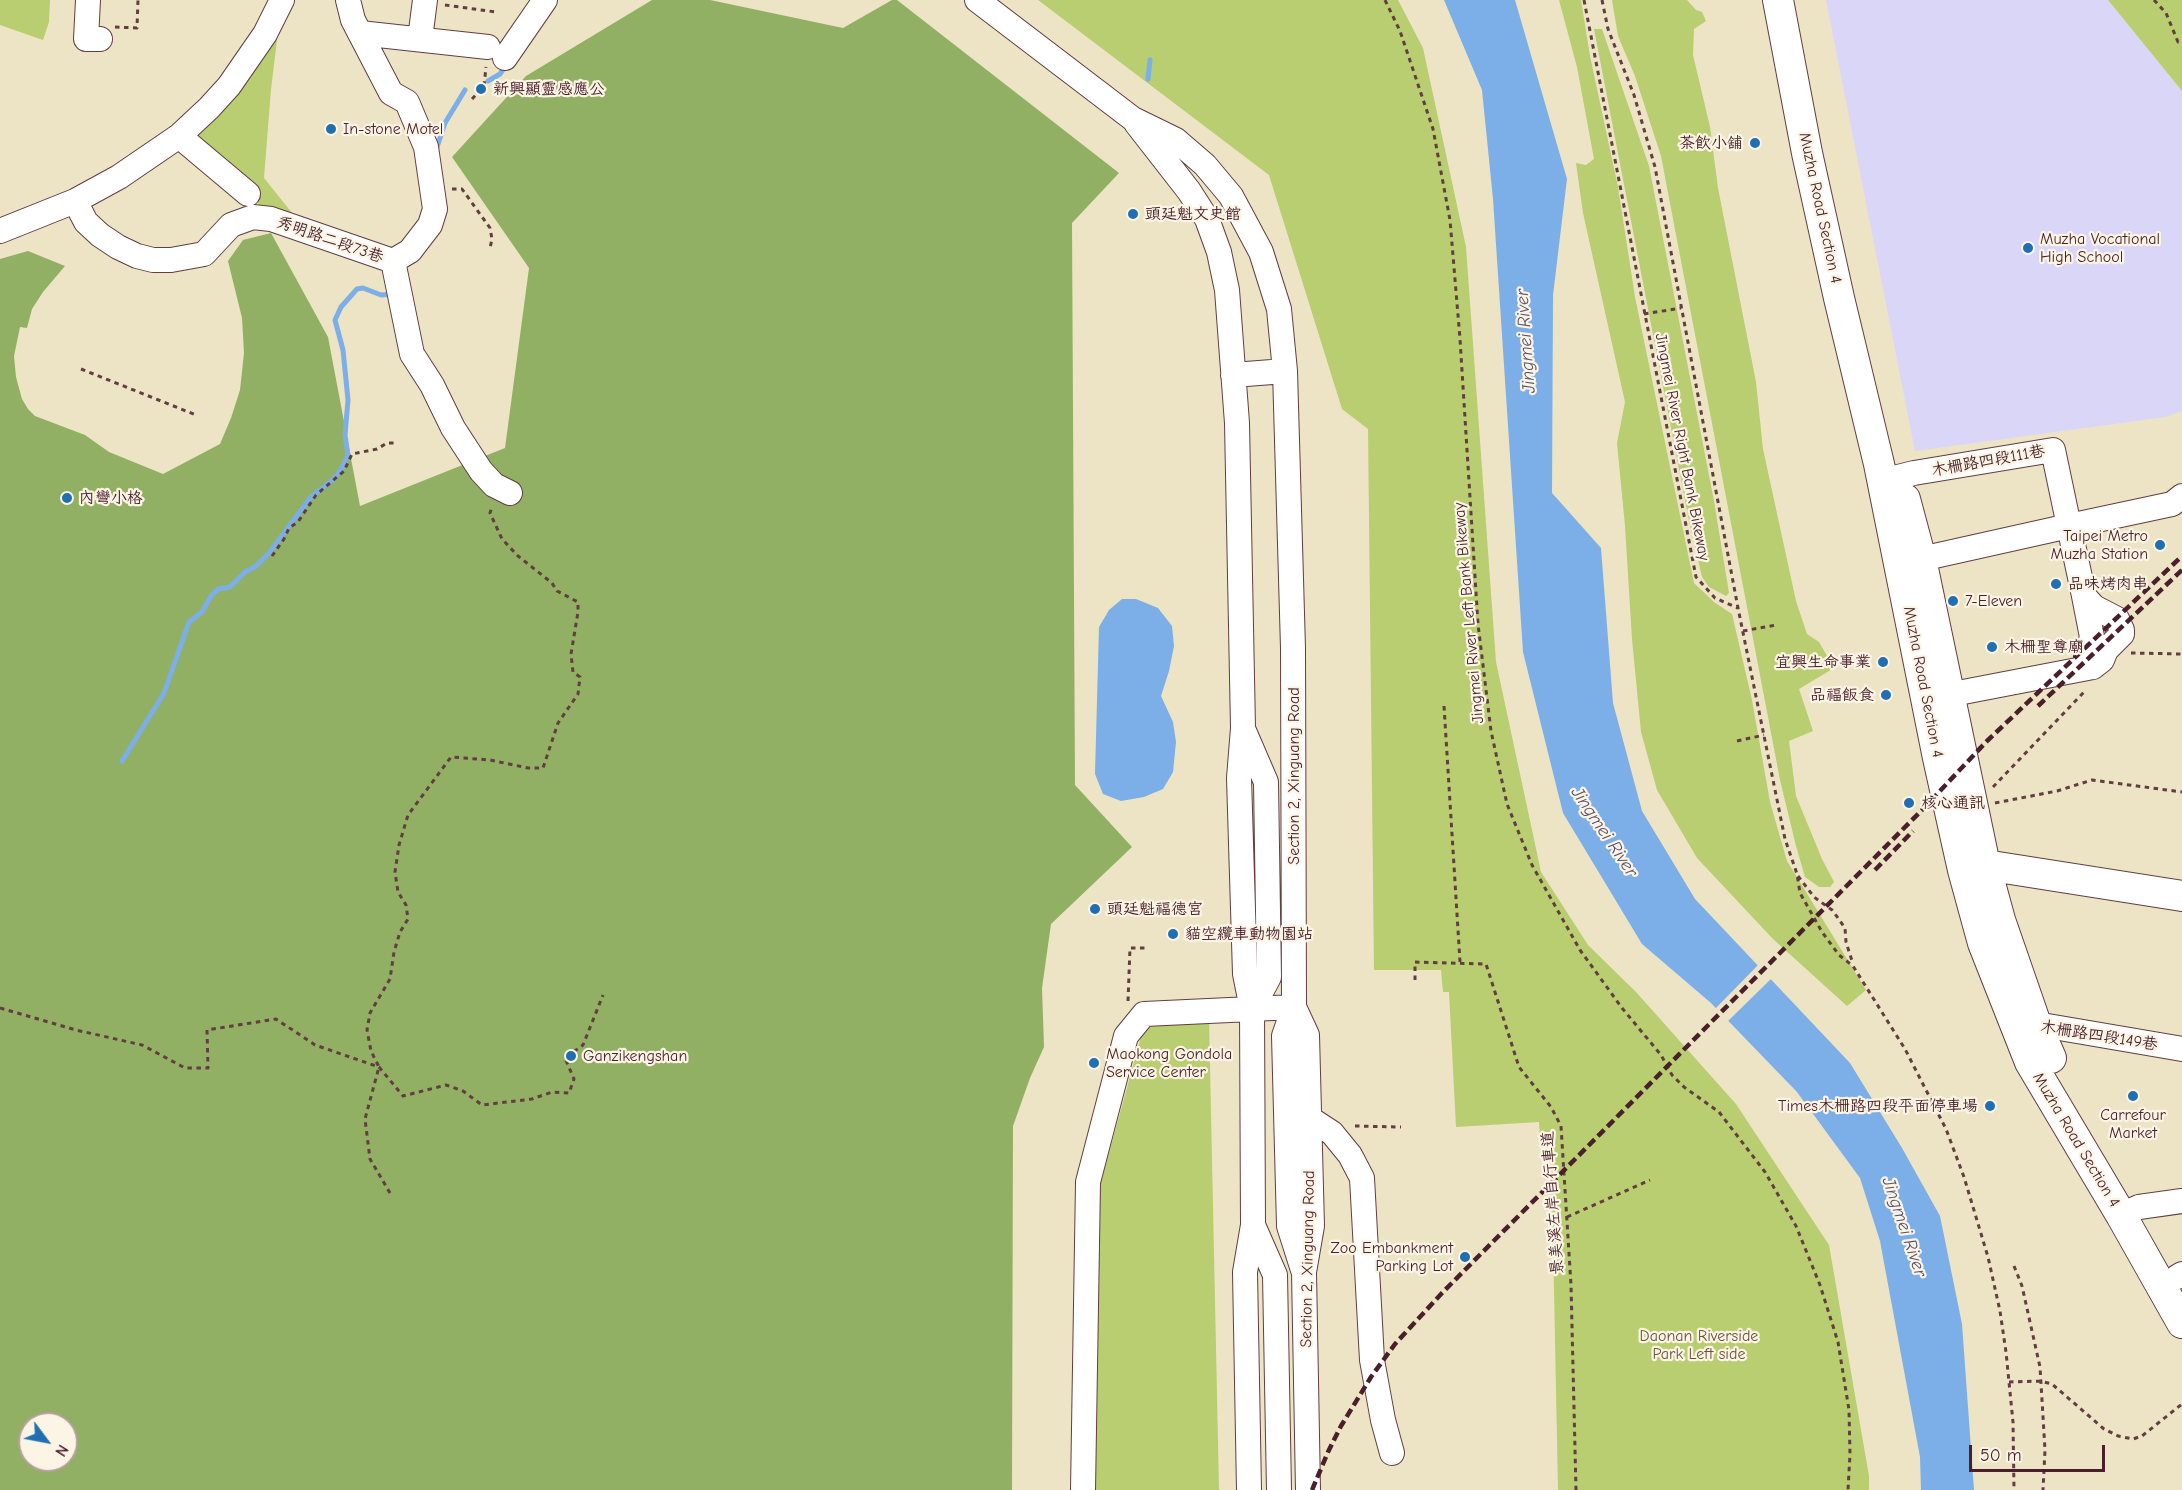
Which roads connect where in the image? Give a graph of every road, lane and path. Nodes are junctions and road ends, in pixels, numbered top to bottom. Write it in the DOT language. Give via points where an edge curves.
graph roads {
  1 [pos="88,0"];
  2 [pos="138,0"];
  3 [pos="282,0"];
  4 [pos="348,0"];
  5 [pos="545,0"];
  6 [pos="977,0"];
  7 [pos="1385,0"];
  8 [pos="1584,0"];
  9 [pos="1602,0"];
  10 [pos="1778,0"];
  11 [pos="1798,0"];
  12 [pos="2154,0"];
  13 [pos="425,1"];
  14 [pos="496,12"];
  15 [pos="360,33"];
  16 [pos="99,39"];
  17 [pos="420,39"];
  18 [pos="2182,40"];
  19 [pos="1133,119"];
  20 [pos="179,136"];
  21 [pos="432,190"];
  22 [pos="248,194"];
  23 [pos="75,201"];
  24 [pos="0,231"];
  25 [pos="490,248"];
  26 [pos="393,261"];
  27 [pos="1681,308"];
  28 [pos="1644,314"];
  29 [pos="81,369"];
  30 [pos="1285,371"];
  31 [pos="1233,375"];
  32 [pos="196,415"];
  33 [pos="396,443"];
  34 [pos="1890,478"];
  35 [pos="502,489"];
  36 [pos="2182,495"];
  37 [pos="2069,526"];
  38 [pos="272,556"];
  39 [pos="1921,559"];
  40 [pos="2084,597"];
  41 [pos="1738,608"];
  42 [pos="1776,625"];
  43 [pos="1743,631"];
  44 [pos="2122,644"];
  45 [pos="2182,654"];
  46 [pos="2091,666"];
  47 [pos="1938,696"];
  48 [pos="1444,706"];
  49 [pos="1764,735"];
  50 [pos="1737,741"];
  51 [pos="2182,792"];
  52 [pos="1972,807"];
  53 [pos="1974,867"];
  54 [pos="1797,874"];
  55 [pos="2182,896"];
  56 [pos="1148,948"];
  57 [pos="1460,962"];
  58 [pos="1853,966"];
  59 [pos="1415,980"];
  60 [pos="603,995"];
  61 [pos="1294,1007"];
  62 [pos="0,1008"];
  63 [pos="1252,1009"];
  64 [pos="2026,1027"];
  65 [pos="1126,1036"];
  66 [pos="2182,1049"];
  67 [pos="379,1067"];
  68 [pos="1309,1118"];
  69 [pos="1377,1127"];
  70 [pos="1401,1127"];
  71 [pos="1650,1180"];
  72 [pos="390,1193"];
  73 [pos="2181,1205"];
  74 [pos="2130,1211"];
  75 [pos="1567,1217"];
  76 [pos="1253,1225"];
  77 [pos="2014,1266"];
  78 [pos="1304,1272"];
  79 [pos="2180,1279"];
  80 [pos="2182,1323"];
  81 [pos="2040,1381"];
  82 [pos="2009,1382"];
  83 [pos="2182,1404"];
  84 [pos="1392,1453"];
  85 [pos="1083,1490"];
  86 [pos="1249,1490"];
  87 [pos="1279,1490"];
  88 [pos="1308,1490"];
  89 [pos="1576,1490"];
  90 [pos="1848,1490"];
  91 [pos="2014,1490"];
  92 [pos="2043,1490"];
  1 -- 16 [label="street" via="86,39"];
  2 -- 16 [label="path" via="137,27 99,27"];
  3 -- 20 [label="street" via="265,34 229,86"];
  4 -- 15 [label="street"];
  5 -- 17 [label="street" via="497,52"];
  6 -- 19 [label="street, Section 2, Xinguang Road"];
  7 -- 90 [label="path, Jingmei River Left Bank Bikeway" via="1400,31 1433,129 1450,220 1478,624 1491,731 1508,804 1532,866 1580,950 1672,1075 1719,1112 1765,1172 1796,1226 1838,1342 1849,1410"];
  8 -- 28 [label="path, Jingmei River Right Bank Bikeway"];
  9 -- 27 [label="path" via="1608,29 1634,96 1655,167"];
  10 -- 34 [label="main road, Muzha Road Section 4" via="1812,176"];
  11 -- 34 [label="main road, Muzha Road Section 4"];
  12 -- 18 [label="path" via="2166,13 2178,42"];
  13 -- 14 [label="path"];
  13 -- 17 [label="street"];
  15 -- 17 [label="street"];
  15 -- 21 [label="street" via="391,93 407,102 426,147"];
  19 -- 30 [label="street, Section 2, Xinguang Road" via="1176,140 1205,165 1231,196 1261,252 1276,297"];
  19 -- 31 [label="street, Section 2, Xinguang Road" via="1208,219 1227,290"];
  20 -- 22 [label="street"];
  20 -- 23 [label="street"];
  21 -- 25 [label="path" via="462,189 490,228"];
  21 -- 26 [label="street" via="435,209 430,225 410,251"];
  23 -- 24 [label="street"];
  23 -- 26 [label="street, 秀明路二段73巷" via="86,222 100,235 127,252 153,260 204,254 231,225 253,217 271,219"];
  26 -- 35 [label="street, 秀明路二段73巷" via="412,354 481,471"];
  27 -- 28 [label="path"];
  27 -- 41 [label="path"];
  28 -- 41 [label="path, Jingmei River Right Bank Bikeway" via="1696,577 1715,598"];
  29 -- 32 [label="path"];
  30 -- 31 [label="street"];
  30 -- 61 [label="street, Section 2, Xinguang Road" via="1293,648"];
  31 -- 63 [label="street, Section 2, Xinguang Road" via="1243,728 1239,778 1245,962"];
  33 -- 38 [label="path" via="352,454 344,471 316,495"];
  34 -- 37 [label="street, 木柵路四段111巷" via="2053,450"];
  34 -- 39 [label="main road, Muzha Road Section 4"];
  34 -- 47 [label="main road, Muzha Road Section 4"];
  35 -- 67 [label="path" via="490,513 502,539 557,591 578,602 571,654 573,672 580,677 578,694 558,723 543,768 451,757 408,815 395,872 408,920 393,952 390,978 370,1013 367,1030"];
  36 -- 37 [label="street" via="2172,504"];
  37 -- 39 [label="street"];
  37 -- 40 [label="street"];
  39 -- 47 [label="main road, Muzha Road Section 4"];
  40 -- 44 [label="street" via="2117,619"];
  40 -- 46 [label="street" via="2092,637"];
  41 -- 43 [label="path"];
  42 -- 43 [label="path"];
  43 -- 49 [label="path"];
  44 -- 45 [label="path"];
  44 -- 46 [label="street" via="2106,650 2102,660"];
  46 -- 47 [label="street"];
  46 -- 52 [label="path"];
  47 -- 52 [label="main road, Muzha Road Section 4"];
  47 -- 53 [label="main road, Muzha Road Section 4" via="1938,758"];
  48 -- 57 [label="path"];
  49 -- 50 [label="path"];
  49 -- 54 [label="path" via="1785,839"];
  51 -- 52 [label="path" via="2092,780 2057,791"];
  52 -- 53 [label="main road, Muzha Road Section 4"];
  53 -- 55 [label="main road"];
  53 -- 64 [label="main road, Muzha Road Section 4" via="1983,943"];
  54 -- 58 [label="path" via="1800,893 1822,932"];
  54 -- 58 [label="path" via="1845,928"];
  56 -- 65 [label="path" via="1130,948"];
  57 -- 59 [label="path" via="1415,962"];
  57 -- 75 [label="path, 景美溪左岸自行車道" via="1486,964 1519,1067 1561,1126"];
  58 -- 82 [label="path" via="1905,1048 1946,1129 1988,1257"];
  60 -- 67 [label="path" via="583,1045 565,1058 574,1079 569,1092 482,1105 463,1091 446,1085 403,1096"];
  61 -- 63 [label="street"];
  61 -- 68 [label="street, Section 2, Xinguang Road" via="1307,1035"];
  61 -- 78 [label="street" via="1284,1036 1289,1226"];
  62 -- 67 [label="path" via="142,1045 185,1068 208,1068 207,1029 276,1019 315,1045"];
  63 -- 65 [label="street" via="1144,1014"];
  63 -- 76 [label="street, Section 2, Xinguang Road"];
  64 -- 66 [label="street, 木柵路四段149巷"];
  64 -- 74 [label="main road, Muzha Road Section 4" via="2040,1080"];
  65 -- 85 [label="street" via="1088,1182"];
  67 -- 72 [label="path" via="365,1119 370,1160"];
  68 -- 78 [label="street, Section 2, Xinguang Road" via="1312,1226"];
  68 -- 84 [label="street" via="1332,1132 1362,1178 1372,1360"];
  69 -- 70 [label="path"];
  71 -- 75 [label="path"];
  73 -- 74 [label="street"];
  74 -- 79 [label="main road, Muzha Road Section 4"];
  74 -- 80 [label="main road, Muzha Road Section 4"];
  75 -- 89 [label="path, 景美溪左岸自行車道"];
  76 -- 86 [label="street, Section 2, Xinguang Road" via="1245,1272"];
  76 -- 87 [label="street" via="1275,1275"];
  77 -- 81 [label="path" via="2022,1286"];
  78 -- 88 [label="street, Section 2, Xinguang Road"];
  81 -- 82 [label="path"];
  81 -- 83 [label="path" via="2060,1389 2104,1429 2133,1439"];
  81 -- 92 [label="path" via="2045,1450"];
  82 -- 91 [label="path"];
}
